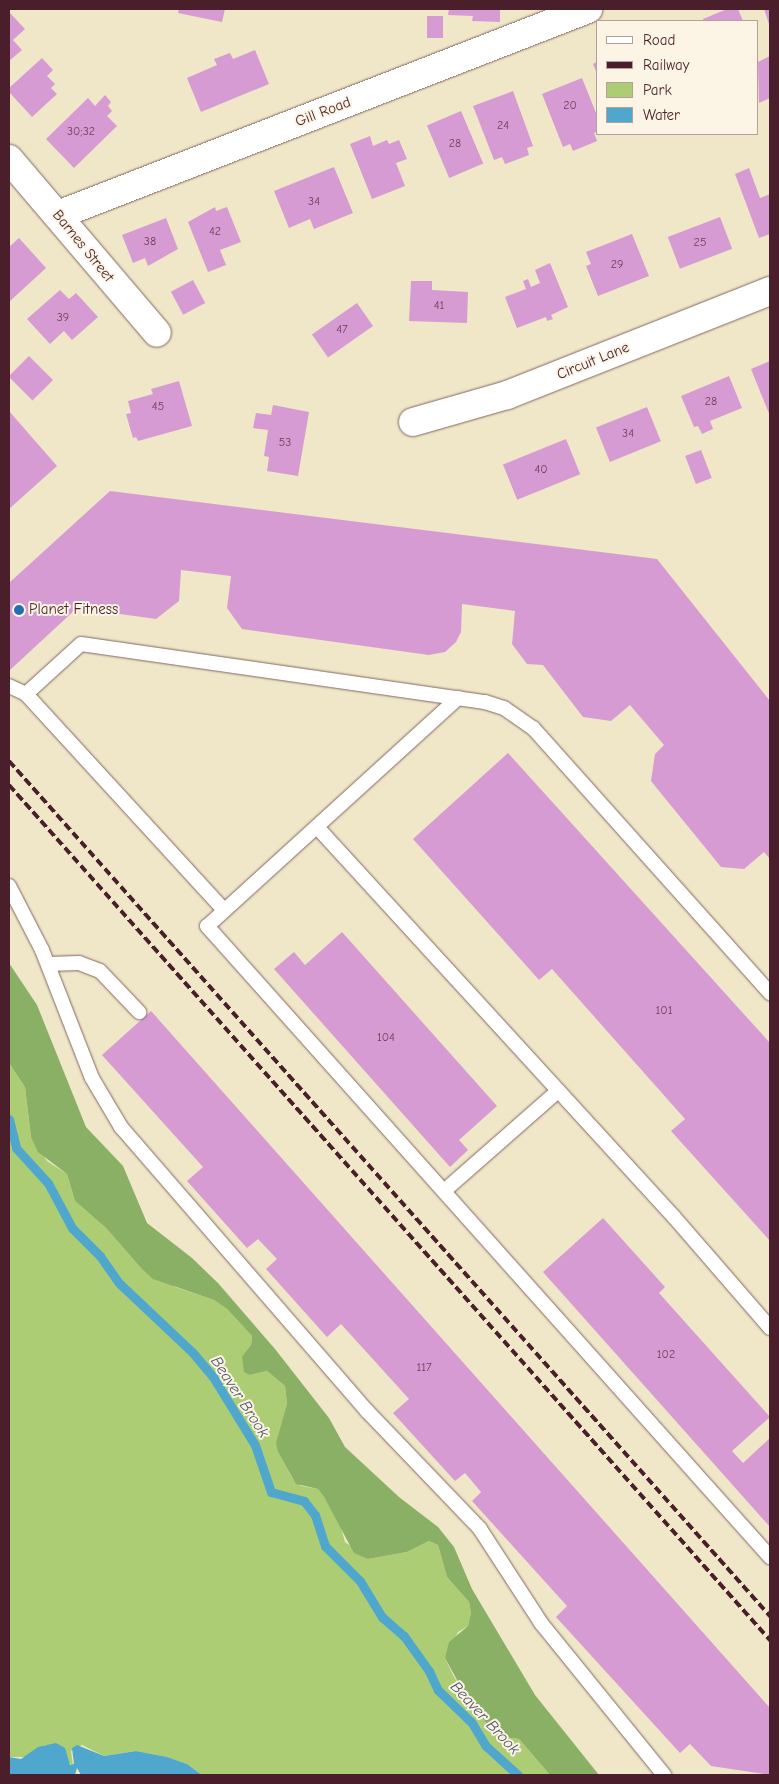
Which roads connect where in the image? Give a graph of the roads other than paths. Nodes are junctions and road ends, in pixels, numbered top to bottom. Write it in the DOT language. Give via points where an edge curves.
graph roads {
  1 [pos="588,9"];
  2 [pos="9,159"];
  3 [pos="58,215"];
  4 [pos="770,291"];
  5 [pos="157,333"];
  6 [pos="413,422"];
  7 [pos="9,686"];
  8 [pos="26,694"];
  9 [pos="458,698"];
  10 [pos="317,827"];
  11 [pos="9,886"];
  12 [pos="224,910"];
  13 [pos="48,964"];
  14 [pos="770,993"];
  15 [pos="139,1012"];
  16 [pos="558,1091"];
  17 [pos="444,1192"];
  18 [pos="770,1328"];
  19 [pos="770,1557"];
  20 [pos="664,1775"];
  1 -- 3 [label="street, Gill Road"];
  2 -- 3 [label="street, Barnes Street"];
  3 -- 5 [label="street, Barnes Street" via="85,252"];
  4 -- 6 [label="street, Circuit Lane" via="507,395"];
  7 -- 8 [label="lane"];
  8 -- 9 [label="lane" via="81,644"];
  8 -- 12 [label="lane"];
  9 -- 10 [label="lane"];
  9 -- 14 [label="lane" via="504,708 533,728"];
  10 -- 12 [label="lane"];
  10 -- 16 [label="lane"];
  11 -- 13 [label="lane"];
  12 -- 17 [label="lane" via="207,926"];
  13 -- 15 [label="lane" via="79,963 100,971"];
  13 -- 20 [label="lane" via="92,1078 121,1126 368,1411 480,1529 541,1623"];
  16 -- 17 [label="lane"];
  16 -- 18 [label="lane"];
  17 -- 19 [label="lane"];
}
